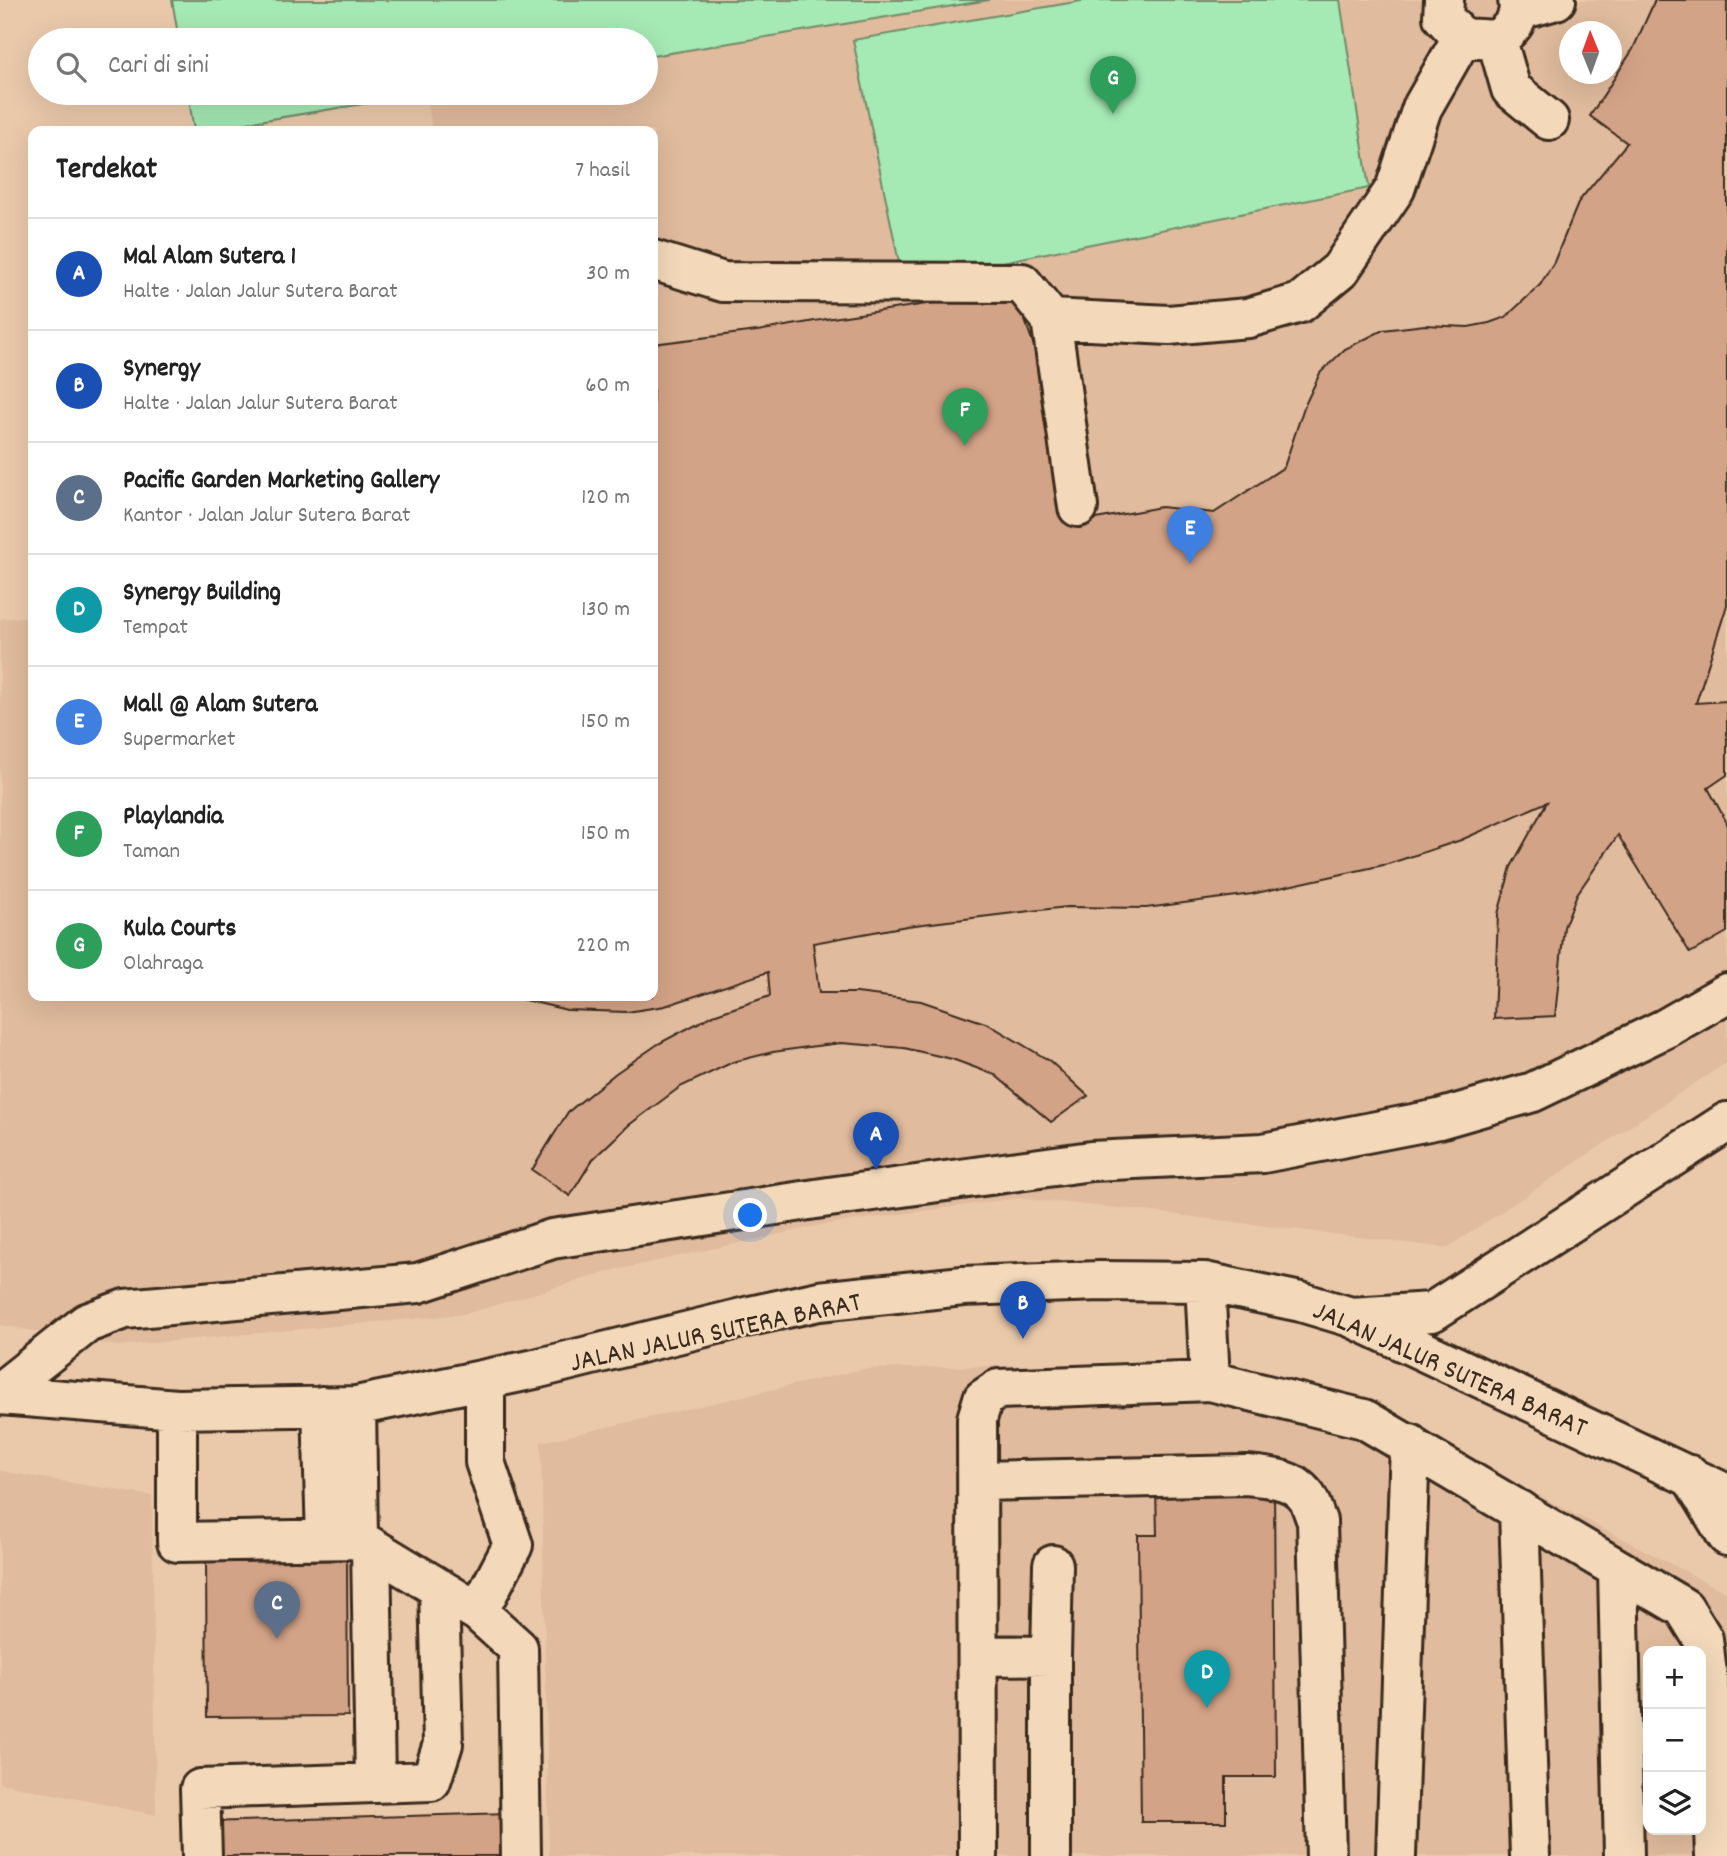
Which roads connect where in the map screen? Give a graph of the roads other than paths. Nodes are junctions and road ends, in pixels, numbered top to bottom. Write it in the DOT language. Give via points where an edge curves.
graph roads {
  1 [pos="1444,0"];
  2 [pos="1531,3"];
  3 [pos="1480,39"];
  4 [pos="1549,120"];
  5 [pos="658,262"];
  6 [pos="1051,319"];
  7 [pos="1078,507"];
  8 [pos="1727,992"];
  9 [pos="1727,1122"];
  10 [pos="1205,1282"];
  11 [pos="1351,1317"];
  12 [pos="485,1380"];
  13 [pos="1210,1381"];
  14 [pos="0,1393"];
  15 [pos="339,1406"];
  16 [pos="177,1409"];
  17 [pos="1410,1444"];
  18 [pos="1689,1475"];
  19 [pos="978,1481"];
  20 [pos="1727,1494"];
  21 [pos="1519,1510"];
  22 [pos="1727,1536"];
  23 [pos="351,1542"];
  24 [pos="1053,1565"];
  25 [pos="1618,1569"];
  26 [pos="439,1588"];
  27 [pos="478,1612"];
  28 [pos="978,1655"];
  29 [pos="1051,1656"];
  30 [pos="375,1782"];
  31 [pos="202,1856"];
  32 [pos="521,1856"];
  33 [pos="978,1856"];
  34 [pos="1051,1856"];
  35 [pos="1326,1856"];
  36 [pos="1396,1856"];
  37 [pos="1530,1856"];
  38 [pos="1623,1856"];
  39 [pos="1715,1856"];
  1 -- 3 [label="street" via="1443,17"];
  2 -- 3 [label="street" via="1513,28"];
  3 -- 4 [label="street" via="1511,89"];
  3 -- 6 [label="street" via="1422,108 1395,189 1340,270 1300,303 1248,318 1170,325"];
  5 -- 6 [label="street" via="723,282 1021,283"];
  6 -- 7 [label="street"];
  8 -- 14 [label="street" via="1666,1028 1533,1092 1439,1119 1263,1153 1091,1161 552,1239 418,1283 125,1309 87,1323"];
  9 -- 11 [label="street" via="1432,1312"];
  10 -- 11 [label="street, JALAN JALUR SUTERA BARAT"];
  10 -- 12 [label="street, JALAN JALUR SUTERA BARAT" via="963,1286 819,1301"];
  10 -- 13 [label="street"];
  11 -- 18 [label="street, JALAN JALUR SUTERA BARAT"];
  12 -- 15 [label="street, JALAN JALUR SUTERA BARAT"];
  12 -- 27 [label="street" via="485,1462 513,1545"];
  13 -- 17 [label="street" via="1364,1419"];
  13 -- 19 [label="street" via="998,1389 983,1399 977,1419"];
  14 -- 16 [label="street, JALAN JALUR SUTERA BARAT"];
  15 -- 16 [label="street, JALAN JALUR SUTERA BARAT"];
  15 -- 23 [label="street"];
  16 -- 23 [label="street" via="177,1542"];
  17 -- 21 [label="street"];
  17 -- 36 [label="street"];
  18 -- 20 [label="street, JALAN JALUR SUTERA BARAT"];
  18 -- 22 [label="street"];
  19 -- 28 [label="street"];
  19 -- 35 [label="street" via="1246,1475 1295,1486 1307,1496 1317,1521"];
  21 -- 25 [label="street"];
  21 -- 37 [label="street"];
  23 -- 26 [label="street"];
  23 -- 30 [label="street"];
  24 -- 29 [label="street"];
  25 -- 38 [label="street"];
  25 -- 39 [label="street" via="1684,1608 1703,1639"];
  26 -- 27 [label="street"];
  26 -- 30 [label="street" via="443,1744 431,1781"];
  27 -- 32 [label="street" via="518,1648"];
  28 -- 29 [label="street"];
  28 -- 33 [label="street"];
  29 -- 34 [label="street"];
  30 -- 31 [label="street" via="200,1789"];
}
